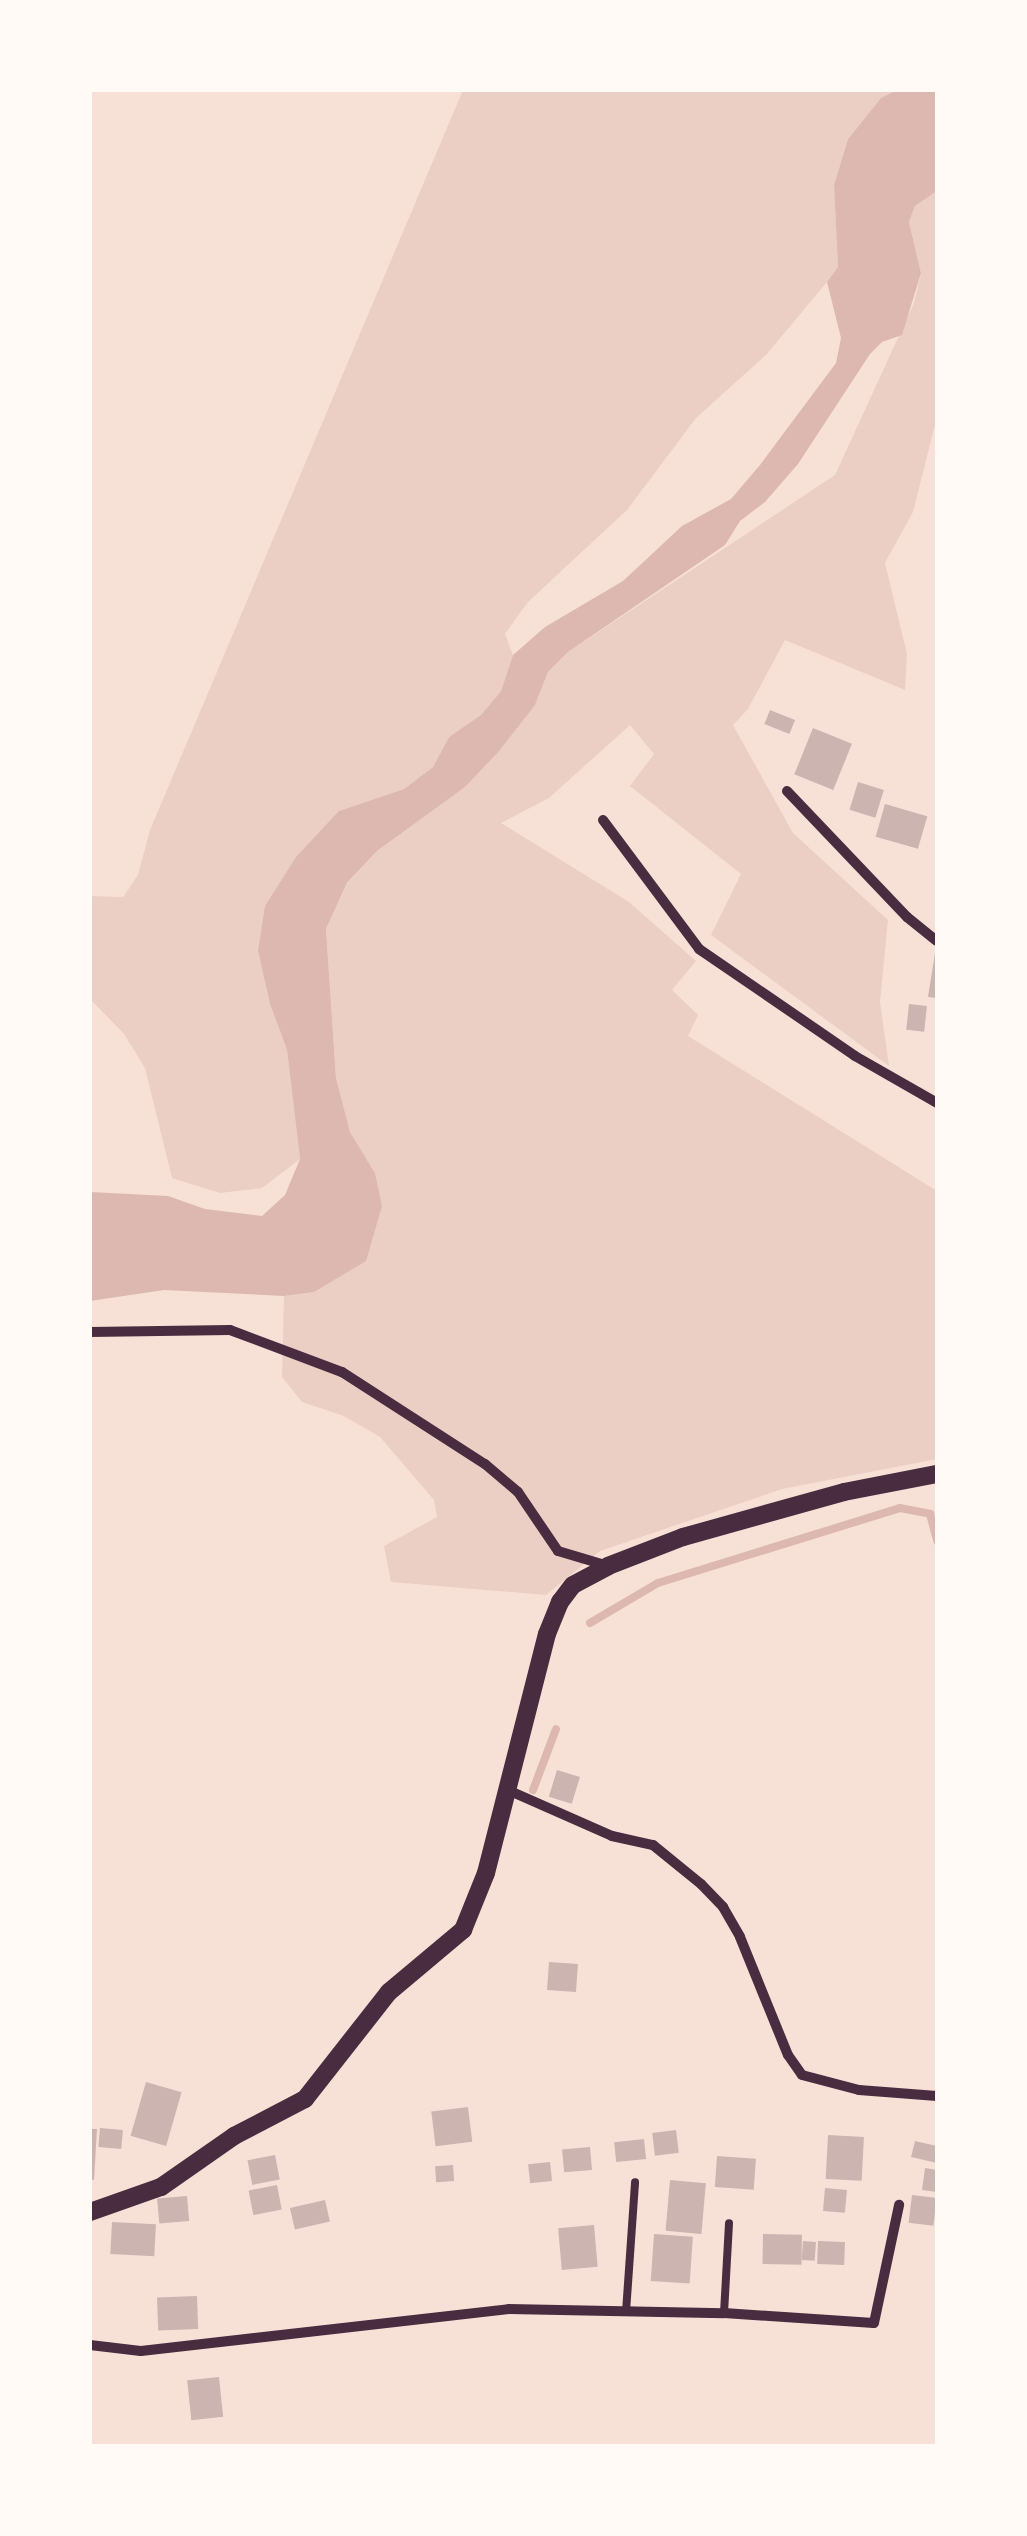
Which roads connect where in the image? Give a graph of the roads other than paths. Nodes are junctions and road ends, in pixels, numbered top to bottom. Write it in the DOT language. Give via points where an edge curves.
graph roads {
  1 [pos="787,791"];
  2 [pos="603,820"];
  3 [pos="937,941"];
  4 [pos="937,1102"];
  5 [pos="90,1332"];
  6 [pos="937,1474"];
  7 [pos="608,1566"];
  8 [pos="510,1791"];
  9 [pos="937,2096"];
  10 [pos="635,2182"];
  11 [pos="899,2204"];
  12 [pos="90,2212"];
  13 [pos="729,2223"];
  14 [pos="626,2312"];
  15 [pos="724,2313"];
  16 [pos="90,2345"];
  1 -- 3 [label="street"];
  2 -- 4 [label="street" via="698,950 855,1056"];
  5 -- 7 [label="street" via="230,1330 342,1372 486,1464 518,1492 558,1551"];
  6 -- 7 [label="street" via="808,1502"];
  7 -- 8 [label="street" via="560,1602"];
  8 -- 9 [label="street" via="612,1836 654,1845 701,1884 740,1937 802,2075 859,2090"];
  8 -- 12 [label="street" via="463,1930 389,1992 305,2099 234,2136 161,2187"];
  10 -- 14 [label="lane"];
  11 -- 15 [label="street" via="874,2323"];
  13 -- 15 [label="lane"];
  14 -- 15 [label="street"];
  14 -- 16 [label="street" via="473,2310 140,2352"];
}
